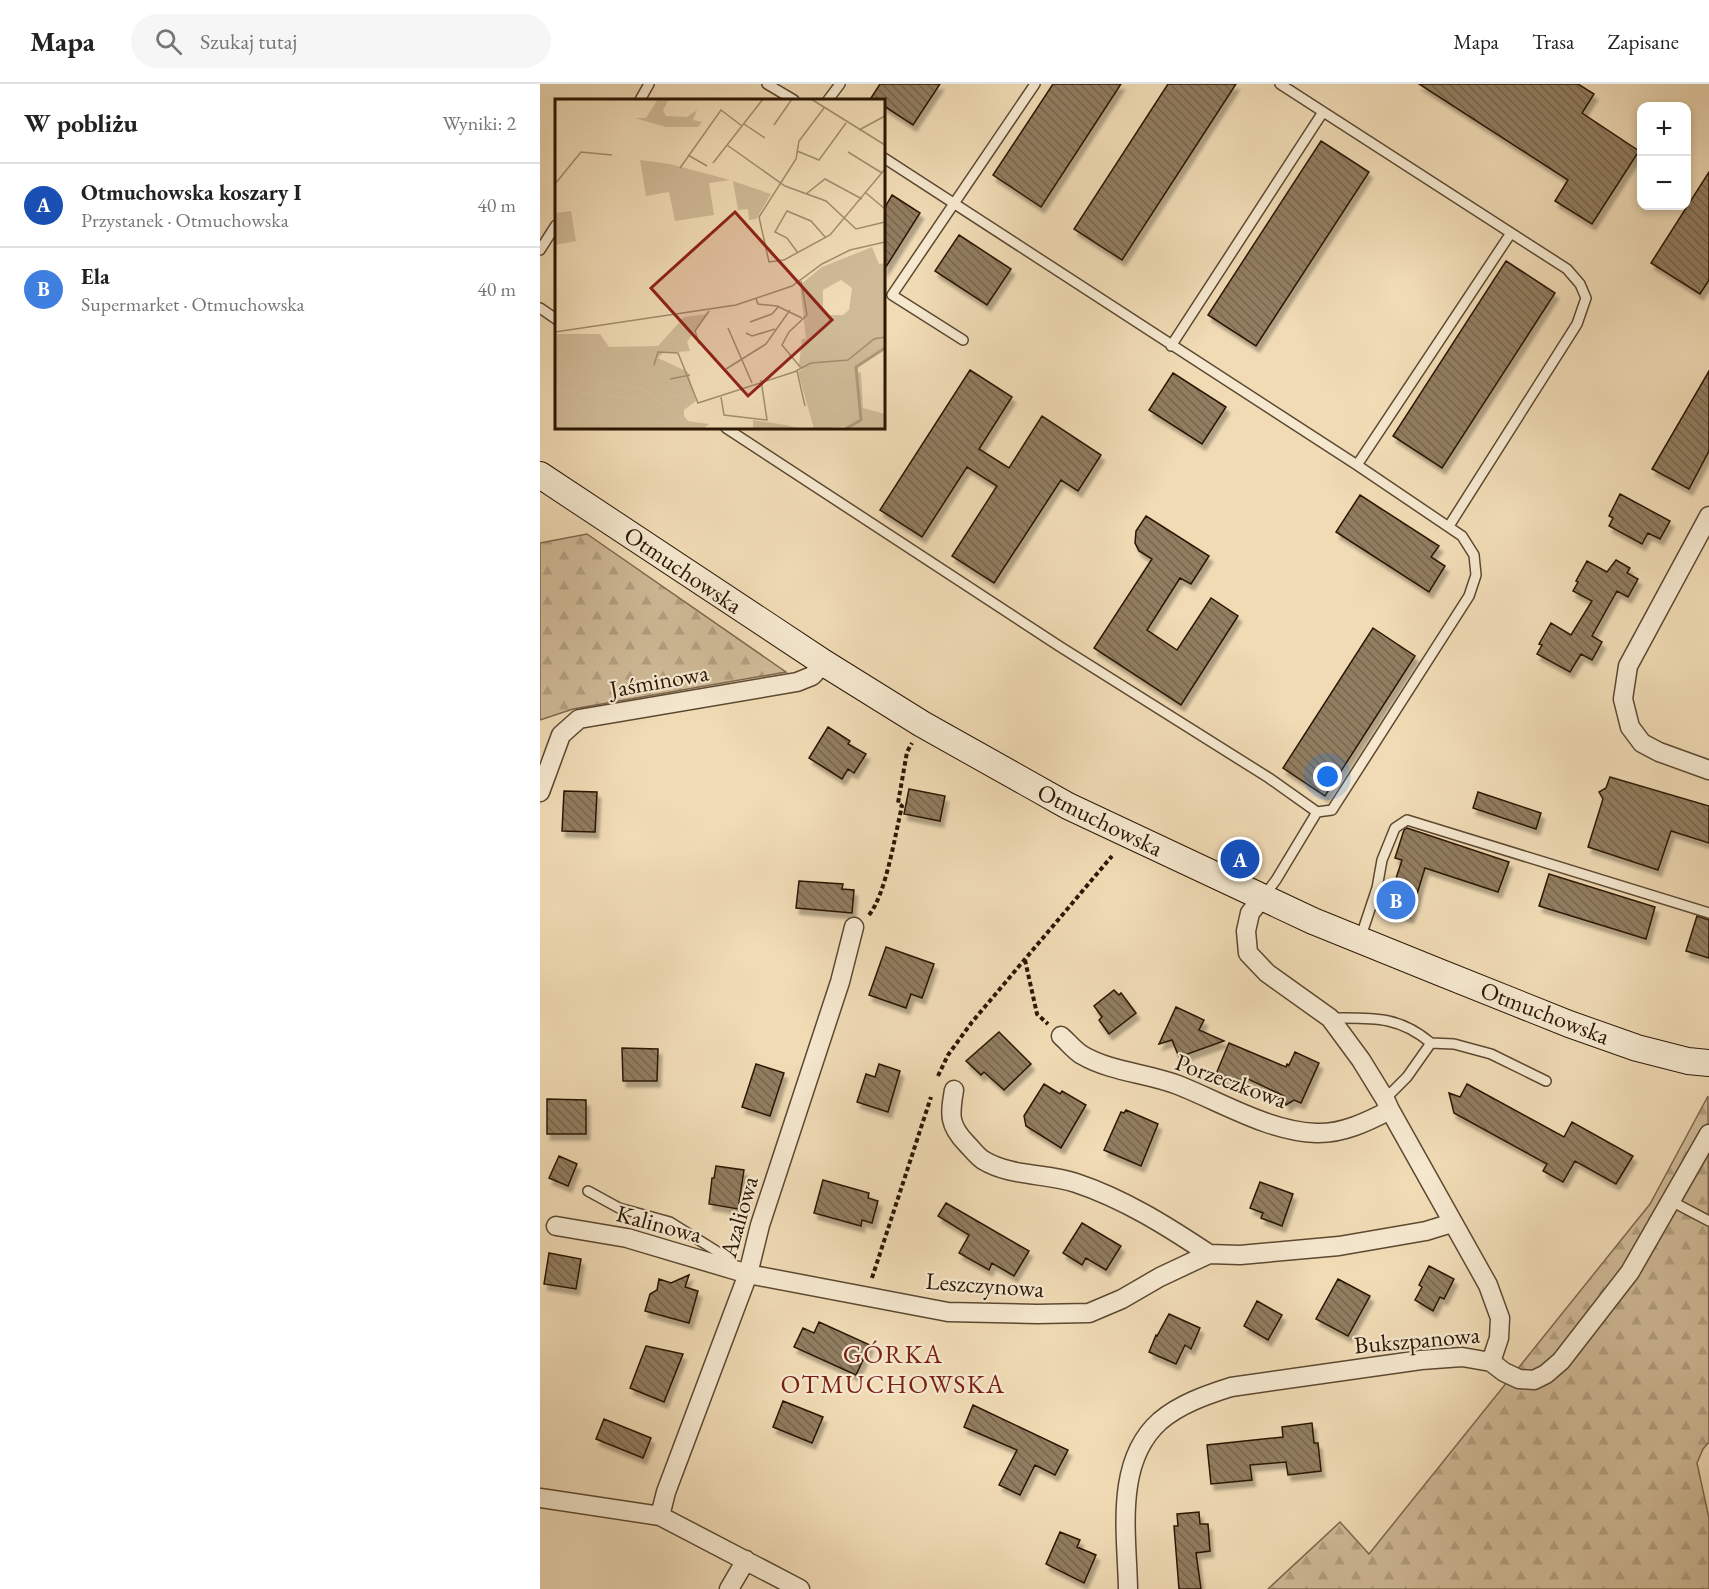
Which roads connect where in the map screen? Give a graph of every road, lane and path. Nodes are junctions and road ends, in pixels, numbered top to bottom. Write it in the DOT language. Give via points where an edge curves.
graph roads {
  1 [pos="649,84"];
  2 [pos="767,84"];
  3 [pos="840,84"];
  4 [pos="1035,84"];
  5 [pos="1280,84"];
  6 [pos="641,99"];
  7 [pos="792,99"];
  8 [pos="829,99"];
  9 [pos="1323,112"];
  10 [pos="885,159"];
  11 [pos="954,204"];
  12 [pos="555,227"];
  13 [pos="1511,233"];
  14 [pos="540,250"];
  15 [pos="540,309"];
  16 [pos="555,318"];
  17 [pos="963,340"];
  18 [pos="1171,346"];
  19 [pos="728,429"];
  20 [pos="1357,465"];
  21 [pos="540,475"];
  22 [pos="1709,516"];
  23 [pos="1449,526"];
  24 [pos="824,663"];
  25 [pos="922,724"];
  26 [pos="1709,770"];
  27 [pos="540,792"];
  28 [pos="1317,812"];
  29 [pos="1112,856"];
  30 [pos="1262,898"];
  31 [pos="1709,913"];
  32 [pos="854,927"];
  33 [pos="1360,940"];
  34 [pos="1025,959"];
  35 [pos="1330,1018"];
  36 [pos="1061,1036"];
  37 [pos="1431,1043"];
  38 [pos="1709,1063"];
  39 [pos="938,1077"];
  40 [pos="1546,1081"];
  41 [pos="934,1088"];
  42 [pos="954,1090"];
  43 [pos="1387,1105"];
  44 [pos="1709,1134"];
  45 [pos="588,1191"];
  46 [pos="1671,1201"];
  47 [pos="1709,1221"];
  48 [pos="1452,1223"];
  49 [pos="556,1226"];
  50 [pos="1209,1254"];
  51 [pos="742,1272"];
  52 [pos="866,1296"];
  53 [pos="1491,1362"];
  54 [pos="540,1498"];
  55 [pos="660,1516"];
  56 [pos="746,1560"];
  57 [pos="729,1589"];
  58 [pos="800,1589"];
  59 [pos="1128,1589"];
  1 -- 6 [label="lane"];
  2 -- 7 [label="lane"];
  3 -- 8 [label="lane"];
  4 -- 11 [label="lane"];
  5 -- 9 [label="lane"];
  9 -- 13 [label="lane"];
  9 -- 18 [label="lane"];
  10 -- 11 [label="lane"];
  11 -- 17 [label="lane" via="892,296"];
  11 -- 18 [label="lane"];
  12 -- 14 [label="lane"];
  13 -- 20 [label="lane"];
  13 -- 23 [label="lane" via="1567,269 1586,298 1576,324"];
  15 -- 16 [label="lane"];
  18 -- 20 [label="lane"];
  19 -- 28 [label="lane"];
  20 -- 23 [label="lane"];
  21 -- 24 [label="main road, Otmuchowska"];
  22 -- 26 [label="street" via="1628,666 1623,699 1630,727 1642,743"];
  23 -- 28 [label="lane" via="1462,536 1474,555 1476,575 1469,596 1332,810"];
  24 -- 25 [label="main road, Otmuchowska"];
  24 -- 27 [label="street, Jaśminowa" via="812,676 797,682 579,719 561,735"];
  25 -- 30 [label="main road, Otmuchowska" via="1068,806"];
  25 -- 32 [label="path" via="907,752 898,802 902,806 876,907"];
  28 -- 30 [label="lane"];
  29 -- 34 [label="path"];
  30 -- 33 [label="main road, Otmuchowska"];
  30 -- 35 [label="street, Bukszpanowa" via="1250,913 1246,930 1248,953 1267,974"];
  31 -- 33 [label="lane" via="1407,820 1395,828 1382,860"];
  32 -- 51 [label="street, Azaliowa" via="840,982"];
  33 -- 38 [label="main road, Otmuchowska" via="1637,1048"];
  34 -- 36 [label="path" via="1037,1014"];
  34 -- 39 [label="path" via="972,1022 948,1055"];
  35 -- 37 [label="lane" via="1375,1018 1401,1024"];
  35 -- 43 [label="street, Bukszpanowa"];
  36 -- 43 [label="street, Porzeczkowa" via="1081,1054 1110,1067 1176,1085 1254,1119 1286,1127 1316,1133 1343,1130 1368,1122"];
  37 -- 40 [label="lane" via="1454,1044 1491,1054"];
  37 -- 43 [label="lane"];
  41 -- 52 [label="path"];
  42 -- 50 [label="street, Leszczynowa" via="950,1113 959,1136 982,1159 1006,1170 1075,1183 1115,1199"];
  43 -- 48 [label="street, Bukszpanowa"];
  44 -- 46 [label="street"];
  45 -- 51 [label="lane" via="618,1208 670,1222 726,1257"];
  46 -- 47 [label="lane"];
  46 -- 53 [label="street" via="1630,1272 1562,1361 1534,1380 1519,1379"];
  48 -- 50 [label="street, Leszczynowa" via="1339,1246 1240,1256"];
  48 -- 53 [label="street, Bukszpanowa" via="1488,1285 1500,1318"];
  49 -- 51 [label="street, Kalinowa" via="627,1238"];
  50 -- 52 [label="street, Leszczynowa" via="1089,1313 948,1312"];
  51 -- 52 [label="street, Leszczynowa"];
  51 -- 55 [label="street, Azaliowa"];
  53 -- 59 [label="street, Bukszpanowa" via="1462,1357 1421,1360 1231,1387 1178,1409 1149,1433 1132,1463 1126,1500"];
  54 -- 55 [label="street"];
  55 -- 56 [label="street"];
  56 -- 57 [label="street"];
  56 -- 58 [label="street"];
}
